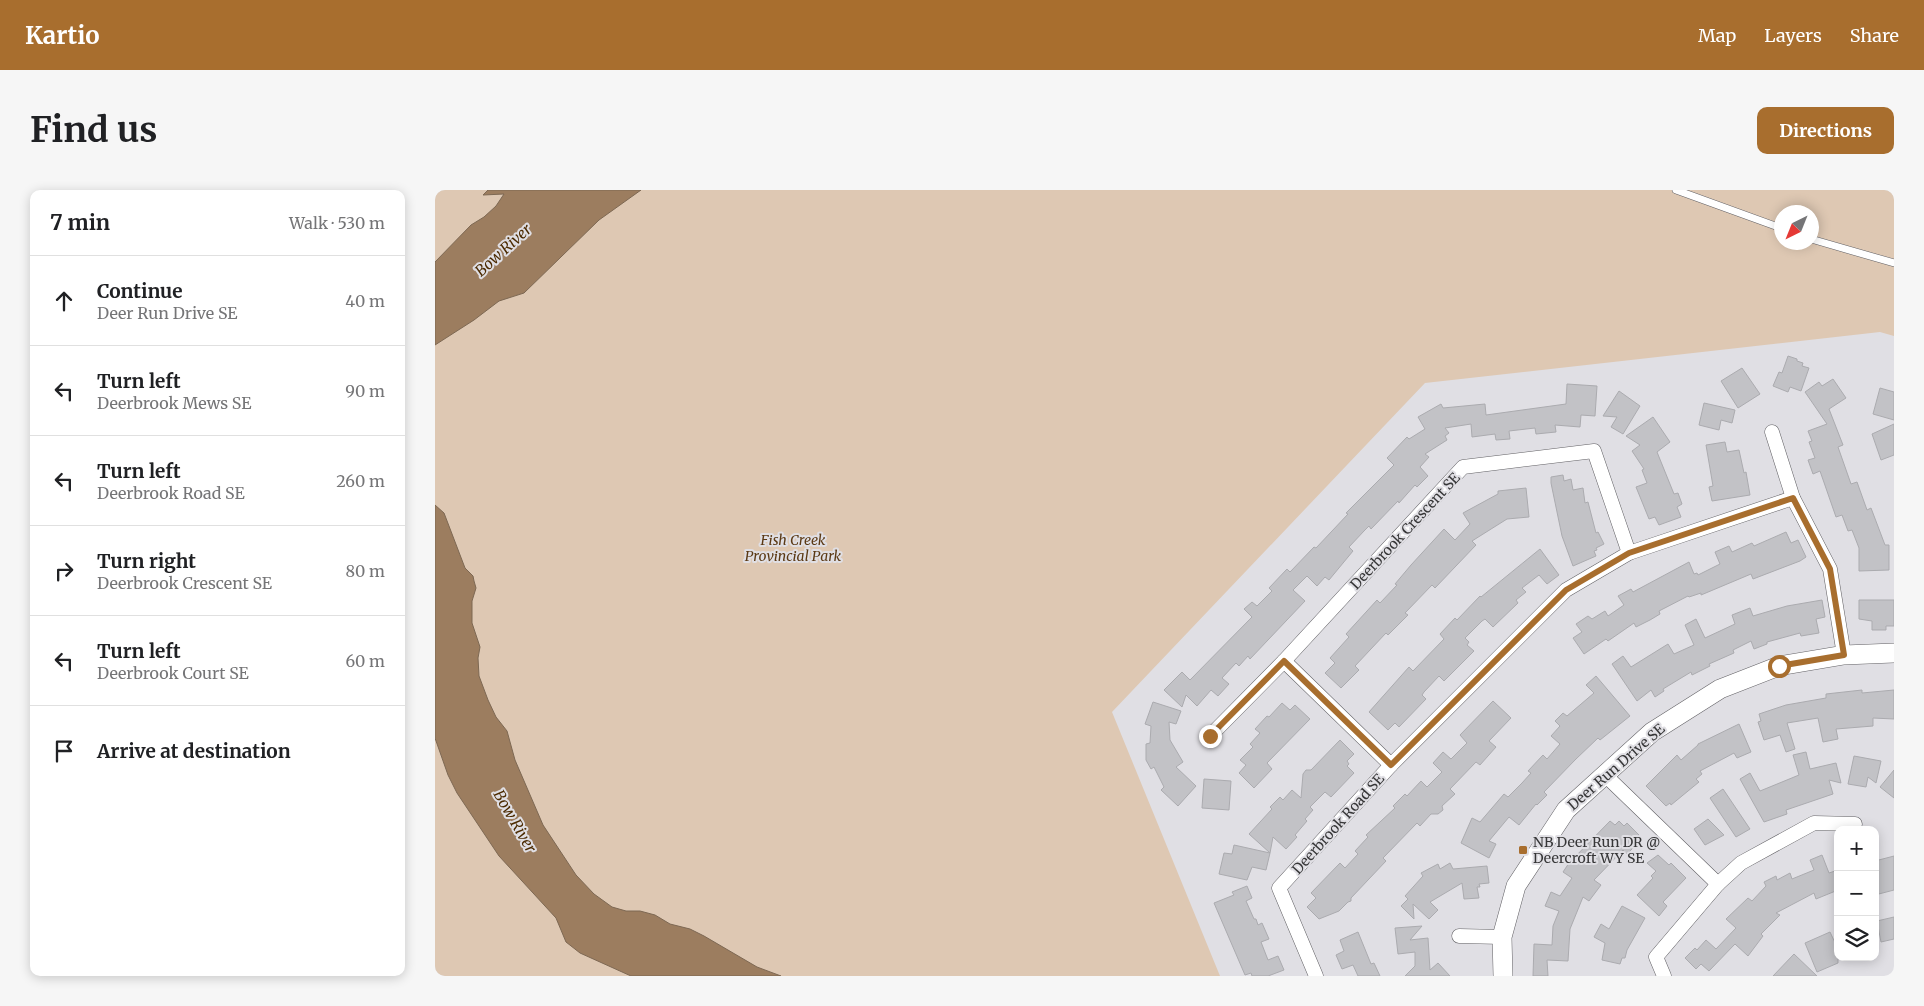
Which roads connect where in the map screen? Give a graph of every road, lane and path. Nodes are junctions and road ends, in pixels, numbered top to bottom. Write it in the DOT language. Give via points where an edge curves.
graph roads {
  1 [pos="1676,190"];
  2 [pos="1774,225"];
  3 [pos="1819,240"];
  4 [pos="1894,263"];
  5 [pos="1772,432"];
  6 [pos="1793,498"];
  7 [pos="1629,553"];
  8 [pos="1894,653"];
  9 [pos="1844,655"];
  10 [pos="1284,661"];
  11 [pos="1210,736"];
  12 [pos="1391,765"];
  13 [pos="1605,774"];
  14 [pos="1855,824"];
  15 [pos="1718,884"];
  16 [pos="1459,936"];
  17 [pos="1502,937"];
  18 [pos="1316,976"];
  19 [pos="1503,976"];
  20 [pos="1664,976"];
  1 -- 2 [label="lane"];
  3 -- 4 [label="lane"];
  5 -- 6 [label="street"];
  6 -- 7 [label="street, Deerbrook Road SE"];
  6 -- 9 [label="street" via="1830,569"];
  7 -- 10 [label="street, Deerbrook Crescent SE" via="1594,451 1463,467"];
  7 -- 12 [label="street, Deerbrook Road SE" via="1566,590"];
  8 -- 9 [label="street, Deer Run Drive SE"];
  9 -- 13 [label="street, Deer Run Drive SE" via="1779,666 1719,690 1652,732"];
  10 -- 11 [label="street"];
  10 -- 12 [label="street"];
  12 -- 18 [label="street, Deerbrook Road SE" via="1279,888"];
  13 -- 15 [label="street"];
  13 -- 17 [label="street, Deer Run Drive SE" via="1566,810 1516,886"];
  14 -- 15 [label="street" via="1814,823 1741,863"];
  15 -- 20 [label="street" via="1656,957"];
  16 -- 17 [label="street"];
  17 -- 19 [label="street, Deer Run Drive SE"];
}
